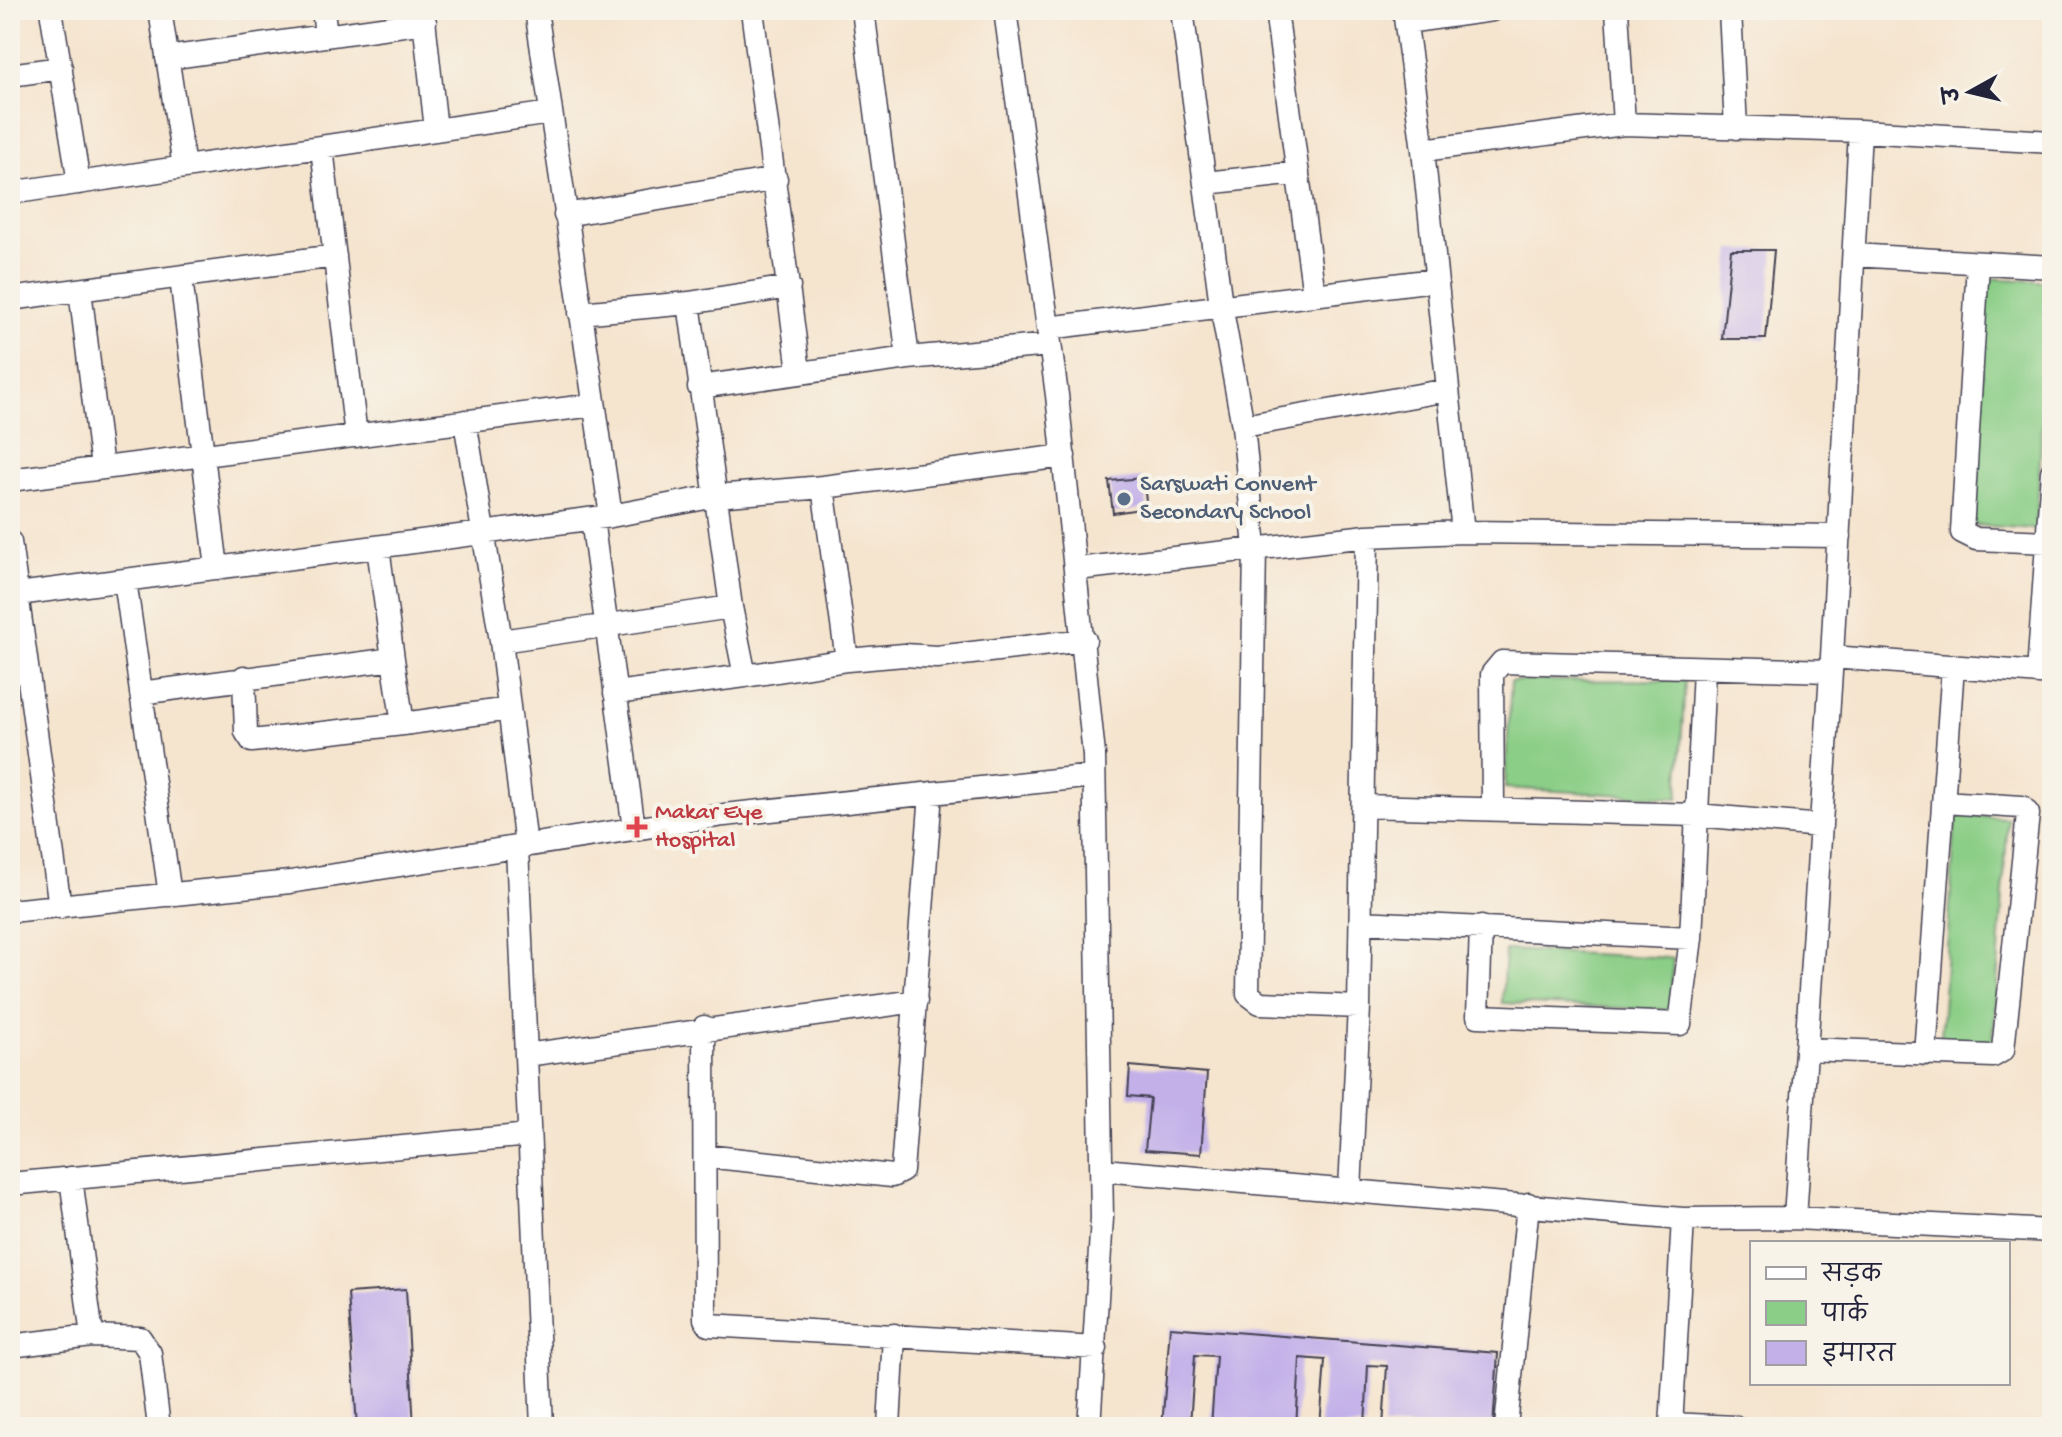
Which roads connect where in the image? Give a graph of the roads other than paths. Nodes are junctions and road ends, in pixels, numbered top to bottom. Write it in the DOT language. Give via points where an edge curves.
graph roads {
  1 [pos="51,10"];
  2 [pos="160,10"];
  3 [pos="323,10"];
  4 [pos="536,10"];
  5 [pos="752,10"];
  6 [pos="863,10"];
  7 [pos="1005,10"];
  8 [pos="1182,10"];
  9 [pos="1276,10"];
  10 [pos="1492,10"];
  11 [pos="1617,10"];
  12 [pos="1730,10"];
  13 [pos="424,16"];
  14 [pos="1405,16"];
  15 [pos="326,35"];
  16 [pos="167,58"];
  17 [pos="61,68"];
  18 [pos="10,75"];
  19 [pos="550,113"];
  20 [pos="1624,124"];
  21 [pos="1736,128"];
  22 [pos="436,130"];
  23 [pos="1860,131"];
  24 [pos="2052,142"];
  25 [pos="322,148"];
  26 [pos="1423,150"];
  27 [pos="184,167"];
  28 [pos="1298,173"];
  29 [pos="776,179"];
  30 [pos="79,183"];
  31 [pos="1205,183"];
  32 [pos="10,193"];
  33 [pos="565,215"];
  34 [pos="1854,255"];
  35 [pos="335,256"];
  36 [pos="1978,263"];
  37 [pos="2052,267"];
  38 [pos="181,278"];
  39 [pos="1434,280"];
  40 [pos="789,287"];
  41 [pos="80,290"];
  42 [pos="1314,295"];
  43 [pos="10,299"];
  44 [pos="689,303"];
  45 [pos="1221,305"];
  46 [pos="580,313"];
  47 [pos="1049,337"];
  48 [pos="908,358"];
  49 [pos="799,371"];
  50 [pos="699,387"];
  51 [pos="1448,390"];
  52 [pos="594,405"];
  53 [pos="465,421"];
  54 [pos="1243,426"];
  55 [pos="356,436"];
  56 [pos="206,455"];
  57 [pos="1064,456"];
  58 [pos="102,468"];
  59 [pos="2052,472"];
  60 [pos="10,480"];
  61 [pos="823,487"];
  62 [pos="716,496"];
  63 [pos="602,517"];
  64 [pos="482,532"];
  65 [pos="1463,532"];
  66 [pos="1367,536"];
  67 [pos="1839,536"];
  68 [pos="10,542"];
  69 [pos="2047,542"];
  70 [pos="378,547"];
  71 [pos="1255,547"];
  72 [pos="217,568"];
  73 [pos="1077,569"];
  74 [pos="125,580"];
  75 [pos="18,594"];
  76 [pos="731,607"];
  77 [pos="604,626"];
  78 [pos="1085,640"];
  79 [pos="501,641"];
  80 [pos="393,659"];
  81 [pos="847,660"];
  82 [pos="1832,664"];
  83 [pos="1953,666"];
  84 [pos="1704,669"];
  85 [pos="2045,673"];
  86 [pos="745,676"];
  87 [pos="244,677"];
  88 [pos="141,693"];
  89 [pos="615,693"];
  90 [pos="509,709"];
  91 [pos="403,724"];
  92 [pos="1094,776"];
  93 [pos="931,793"];
  94 [pos="1943,802"];
  95 [pos="1364,806"];
  96 [pos="1493,807"];
  97 [pos="1697,815"];
  98 [pos="1821,826"];
  99 [pos="634,829"];
  100 [pos="521,846"];
  101 [pos="170,895"];
  102 [pos="60,907"];
  103 [pos="10,911"];
  104 [pos="1361,922"];
  105 [pos="1481,927"];
  106 [pos="1691,938"];
  107 [pos="916,1001"];
  108 [pos="1359,1007"];
  109 [pos="704,1027"];
  110 [pos="1806,1049"];
  111 [pos="1925,1054"];
  112 [pos="526,1055"];
  113 [pos="529,1135"];
  114 [pos="705,1156"];
  115 [pos="1102,1170"];
  116 [pos="71,1178"];
  117 [pos="10,1184"];
  118 [pos="1350,1190"];
  119 [pos="1528,1204"];
  120 [pos="1795,1218"];
  121 [pos="1683,1219"];
  122 [pos="2052,1231"];
  123 [pos="894,1335"];
  124 [pos="92,1336"];
  125 [pos="10,1346"];
  126 [pos="1096,1348"];
  127 [pos="1671,1426"];
  128 [pos="159,1427"];
  129 [pos="542,1427"];
  130 [pos="889,1427"];
  131 [pos="1089,1427"];
  132 [pos="1506,1427"];
  133 [pos="1734,1427"];
  1 -- 17 [label="street"];
  2 -- 16 [label="street"];
  3 -- 15 [label="street"];
  4 -- 19 [label="street"];
  5 -- 29 [label="street"];
  6 -- 48 [label="street"];
  7 -- 47 [label="street"];
  8 -- 31 [label="street"];
  9 -- 28 [label="street"];
  10 -- 14 [label="street"];
  11 -- 20 [label="street"];
  12 -- 21 [label="street"];
  13 -- 15 [label="street"];
  13 -- 22 [label="street"];
  14 -- 26 [label="street"];
  15 -- 16 [label="street"];
  16 -- 27 [label="street"];
  17 -- 18 [label="street"];
  17 -- 30 [label="street"];
  19 -- 22 [label="street"];
  19 -- 33 [label="street"];
  20 -- 21 [label="street"];
  20 -- 26 [label="street"];
  21 -- 23 [label="street"];
  22 -- 25 [label="street"];
  23 -- 24 [label="street"];
  23 -- 34 [label="street"];
  25 -- 27 [label="street"];
  25 -- 35 [label="street"];
  26 -- 39 [label="street"];
  27 -- 30 [label="street"];
  28 -- 31 [label="street"];
  28 -- 42 [label="street"];
  29 -- 33 [label="street"];
  29 -- 40 [label="street"];
  30 -- 32 [label="street"];
  31 -- 45 [label="street"];
  33 -- 46 [label="street"];
  34 -- 36 [label="street"];
  34 -- 67 [label="street"];
  35 -- 38 [label="street"];
  35 -- 55 [label="street"];
  36 -- 37 [label="street"];
  36 -- 69 [label="street" via="1960,525 1976,539"];
  38 -- 41 [label="street"];
  38 -- 56 [label="street"];
  39 -- 42 [label="street"];
  39 -- 51 [label="street"];
  40 -- 44 [label="street"];
  40 -- 49 [label="street"];
  41 -- 43 [label="street"];
  41 -- 58 [label="street"];
  42 -- 45 [label="street"];
  44 -- 46 [label="street"];
  44 -- 50 [label="street"];
  45 -- 47 [label="street"];
  45 -- 54 [label="street"];
  46 -- 52 [label="street"];
  47 -- 48 [label="street"];
  47 -- 57 [label="street"];
  48 -- 49 [label="street"];
  49 -- 50 [label="street"];
  50 -- 62 [label="street"];
  51 -- 54 [label="street"];
  51 -- 65 [label="street"];
  52 -- 53 [label="street"];
  52 -- 63 [label="street"];
  53 -- 55 [label="street"];
  53 -- 64 [label="street"];
  54 -- 71 [label="street"];
  55 -- 56 [label="street"];
  56 -- 58 [label="street"];
  56 -- 72 [label="street"];
  57 -- 61 [label="street"];
  57 -- 73 [label="street"];
  58 -- 60 [label="street"];
  59 -- 69 [label="street"];
  61 -- 62 [label="street"];
  61 -- 81 [label="street"];
  62 -- 63 [label="street"];
  62 -- 76 [label="street"];
  63 -- 64 [label="street"];
  63 -- 77 [label="street"];
  64 -- 70 [label="street"];
  64 -- 79 [label="street"];
  65 -- 66 [label="street"];
  65 -- 67 [label="street"];
  66 -- 71 [label="street"];
  66 -- 95 [label="street"];
  67 -- 82 [label="street"];
  68 -- 75 [label="street"];
  69 -- 85 [label="street"];
  70 -- 72 [label="street"];
  70 -- 80 [label="street"];
  71 -- 73 [label="street"];
  71 -- 108 [label="street" via="1248,994 1260,1003"];
  72 -- 74 [label="street"];
  73 -- 78 [label="street"];
  74 -- 75 [label="street"];
  74 -- 88 [label="street"];
  75 -- 102 [label="street"];
  76 -- 77 [label="street"];
  76 -- 86 [label="street"];
  77 -- 79 [label="street"];
  77 -- 89 [label="street"];
  78 -- 81 [label="street" via="937,657"];
  78 -- 92 [label="street"];
  79 -- 90 [label="street"];
  80 -- 87 [label="street"];
  80 -- 91 [label="street"];
  81 -- 86 [label="street"];
  82 -- 83 [label="street"];
  82 -- 84 [label="street"];
  82 -- 98 [label="street"];
  83 -- 85 [label="street"];
  83 -- 94 [label="street"];
  84 -- 96 [label="street" via="1496,664"];
  84 -- 97 [label="street"];
  86 -- 89 [label="street"];
  87 -- 88 [label="street"];
  87 -- 91 [label="street" via="246,732 252,741"];
  88 -- 101 [label="street"];
  89 -- 99 [label="street"];
  90 -- 91 [label="street"];
  90 -- 100 [label="street"];
  92 -- 93 [label="street"];
  92 -- 115 [label="street"];
  93 -- 99 [label="street"];
  93 -- 107 [label="street"];
  94 -- 111 [label="street"];
  94 -- 111 [label="street" via="2022,807 2028,814 2003,1050 1993,1056"];
  95 -- 96 [label="street"];
  95 -- 104 [label="street"];
  96 -- 97 [label="street"];
  97 -- 98 [label="street"];
  97 -- 106 [label="street"];
  98 -- 110 [label="street"];
  99 -- 100 [label="street"];
  100 -- 101 [label="street"];
  100 -- 112 [label="street"];
  101 -- 102 [label="street"];
  102 -- 103 [label="street"];
  104 -- 105 [label="street"];
  104 -- 108 [label="street"];
  105 -- 106 [label="street"];
  105 -- 106 [label="street" via="1476,1010 1481,1017 1678,1025"];
  107 -- 109 [label="street"];
  107 -- 114 [label="street" via="900,1174"];
  108 -- 118 [label="street"];
  109 -- 112 [label="street"];
  109 -- 114 [label="street"];
  110 -- 111 [label="street"];
  110 -- 120 [label="street"];
  112 -- 113 [label="street"];
  113 -- 116 [label="street"];
  113 -- 129 [label="street"];
  114 -- 123 [label="street" via="706,1322 718,1327"];
  115 -- 118 [label="street"];
  115 -- 126 [label="street"];
  116 -- 117 [label="street"];
  116 -- 124 [label="street"];
  118 -- 119 [label="street"];
  119 -- 121 [label="street"];
  119 -- 132 [label="street"];
  120 -- 121 [label="street"];
  120 -- 122 [label="street"];
  121 -- 127 [label="street"];
  123 -- 126 [label="street"];
  123 -- 130 [label="street"];
  124 -- 125 [label="street"];
  124 -- 128 [label="street" via="145,1341"];
  126 -- 131 [label="street"];
  127 -- 133 [label="street"];
}
